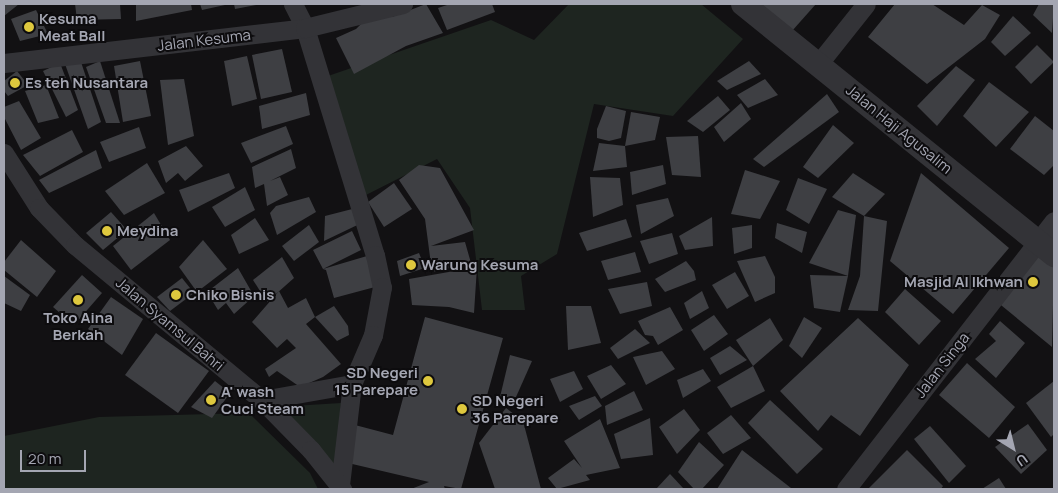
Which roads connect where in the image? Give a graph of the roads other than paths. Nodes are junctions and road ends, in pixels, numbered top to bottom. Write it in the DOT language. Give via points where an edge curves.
graph roads {
  1 [pos="293,4"];
  2 [pos="403,4"];
  3 [pos="743,4"];
  4 [pos="866,4"];
  5 [pos="304,28"];
  6 [pos="4,63"];
  7 [pos="819,63"];
  8 [pos="4,153"];
  9 [pos="1054,221"];
  10 [pos="1046,248"];
  11 [pos="352,384"];
  12 [pos="262,400"];
  13 [pos="341,487"];
  14 [pos="846,489"];
  1 -- 5 [label="street"];
  2 -- 5 [label="street, Jalan Kesuma"];
  3 -- 7 [label="street, Jalan Haji Agusalim"];
  4 -- 7 [label="street"];
  5 -- 6 [label="street, Jalan Kesuma"];
  5 -- 11 [label="street" via="376,255 382,287 373,335"];
  7 -- 10 [label="street, Jalan Haji Agusalim"];
  8 -- 12 [label="street, Jalan Syamsul Bahri" via="39,208 75,245"];
  9 -- 10 [label="street, Jalan Singa"];
  10 -- 14 [label="street, Jalan Singa"];
  11 -- 12 [label="street"];
  11 -- 13 [label="street"];
  12 -- 13 [label="street, Jalan Syamsul Bahri" via="312,450"];
}
